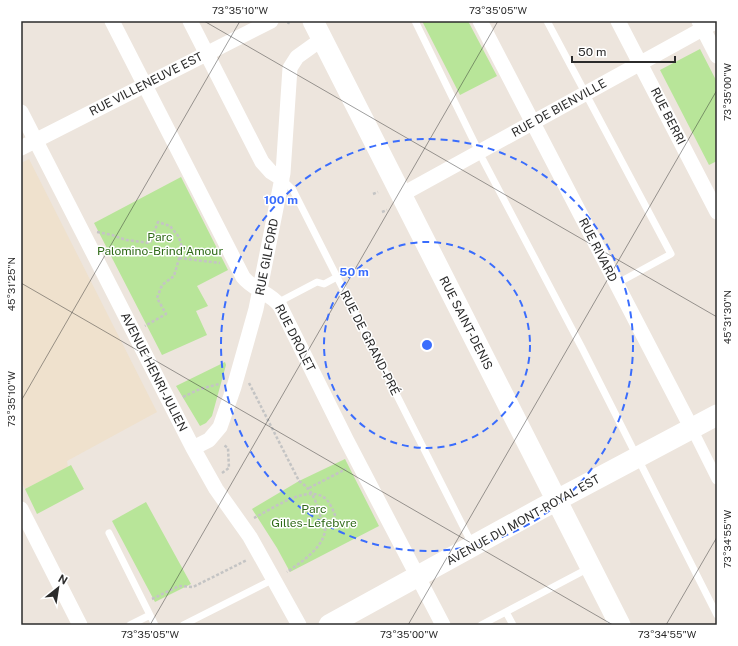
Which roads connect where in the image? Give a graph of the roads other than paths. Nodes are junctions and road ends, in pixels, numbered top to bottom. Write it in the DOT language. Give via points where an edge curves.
graph roads {
  1 [pos="112,21"];
  2 [pos="190,21"];
  3 [pos="271,21"];
  4 [pos="313,21"];
  5 [pos="415,21"];
  6 [pos="480,21"];
  7 [pos="547,21"];
  8 [pos="618,21"];
  9 [pos="717,21"];
  10 [pos="701,25"];
  11 [pos="322,39"];
  12 [pos="206,54"];
  13 [pos="717,56"];
  14 [pos="640,63"];
  15 [pos="144,85"];
  16 [pos="586,93"];
  17 [pos="21,112"];
  18 [pos="532,122"];
  19 [pos="36,140"];
  20 [pos="21,148"];
  21 [pos="480,152"];
  22 [pos="282,179"];
  23 [pos="400,195"];
  24 [pos="717,212"];
  25 [pos="337,277"];
  26 [pos="616,284"];
  27 [pos="260,292"];
  28 [pos="277,303"];
  29 [pos="717,415"];
  30 [pos="692,429"];
  31 [pos="193,448"];
  32 [pos="637,458"];
  33 [pos="717,478"];
  34 [pos="557,501"];
  35 [pos="21,509"];
  36 [pos="109,533"];
  37 [pos="473,546"];
  38 [pos="591,567"];
  39 [pos="281,576"];
  40 [pos="418,577"];
  41 [pos="506,612"];
  42 [pos="150,614"];
  43 [pos="717,615"];
  44 [pos="80,625"];
  45 [pos="130,625"];
  46 [pos="155,625"];
  47 [pos="183,625"];
  48 [pos="299,625"];
  49 [pos="329,625"];
  50 [pos="443,625"];
  51 [pos="481,625"];
  52 [pos="512,625"];
  53 [pos="620,625"];
  1 -- 15 [label="street, RUE DROLET"];
  2 -- 12 [label="street, RUE DE GRAND-PRÉ"];
  3 -- 12 [label="street, RUE VILLENEUVE EST"];
  4 -- 11 [label="main road, RUE SAINT-DENIS"];
  5 -- 21 [label="lane"];
  6 -- 18 [label="street, RUE RIVARD"];
  7 -- 16 [label="lane"];
  8 -- 14 [label="street, RUE BERRI"];
  9 -- 10 [label="street, RUE DE BIENVILLE"];
  10 -- 13 [label="street"];
  10 -- 14 [label="street, RUE DE BIENVILLE"];
  11 -- 22 [label="street, RUE GILFORD" via="297,57 290,68"];
  11 -- 23 [label="main road, RUE SAINT-DENIS"];
  12 -- 15 [label="street, RUE VILLENEUVE EST"];
  12 -- 22 [label="street, RUE DE GRAND-PRÉ" via="262,162 268,170"];
  14 -- 16 [label="street, RUE DE BIENVILLE"];
  14 -- 24 [label="street, RUE BERRI"];
  15 -- 19 [label="street, RUE VILLENEUVE EST"];
  15 -- 27 [label="street, RUE DROLET" via="243,277"];
  16 -- 18 [label="street, RUE DE BIENVILLE"];
  16 -- 26 [label="lane" via="671,254"];
  17 -- 19 [label="street, AVENUE HENRI-JULIEN"];
  18 -- 21 [label="street, RUE DE BIENVILLE"];
  18 -- 26 [label="street, RUE RIVARD"];
  19 -- 20 [label="street, RUE VILLENEUVE EST"];
  19 -- 31 [label="street, AVENUE HENRI-JULIEN"];
  21 -- 23 [label="street, RUE DE BIENVILLE"];
  21 -- 32 [label="lane"];
  22 -- 25 [label="lane, RUE DE GRAND-PRÉ" via="293,190"];
  22 -- 27 [label="street, RUE GILFORD"];
  23 -- 34 [label="main road, RUE SAINT-DENIS"];
  25 -- 28 [label="lane" via="324,284 317,282"];
  25 -- 37 [label="lane, RUE DE GRAND-PRÉ"];
  26 -- 30 [label="street, RUE RIVARD"];
  27 -- 28 [label="street, RUE DROLET" via="272,297"];
  27 -- 31 [label="street, RUE GILFORD" via="234,387 220,426 209,440"];
  28 -- 40 [label="street, RUE DROLET"];
  29 -- 30 [label="main road, AVENUE DU MONT-ROYAL EST"];
  30 -- 32 [label="main road, AVENUE DU MONT-ROYAL EST"];
  30 -- 33 [label="street, RUE RIVARD"];
  31 -- 39 [label="street, AVENUE HENRI-JULIEN" via="216,489"];
  32 -- 34 [label="main road, AVENUE DU MONT-ROYAL EST"];
  32 -- 43 [label="lane"];
  34 -- 37 [label="main road, AVENUE DU MONT-ROYAL EST"];
  34 -- 38 [label="main road, RUE SAINT-DENIS"];
  35 -- 44 [label="street"];
  36 -- 42 [label="lane"];
  37 -- 40 [label="main road, AVENUE DU MONT-ROYAL EST"];
  38 -- 41 [label="lane"];
  38 -- 53 [label="main road, RUE SAINT-DENIS"];
  39 -- 47 [label="lane"];
  39 -- 48 [label="street, AVENUE HENRI-JULIEN"];
  40 -- 49 [label="main road, AVENUE DU MONT-ROYAL EST"];
  40 -- 50 [label="street, RUE DROLET"];
  41 -- 51 [label="lane"];
  41 -- 52 [label="lane"];
  42 -- 45 [label="lane"];
  42 -- 46 [label="lane"];
}
